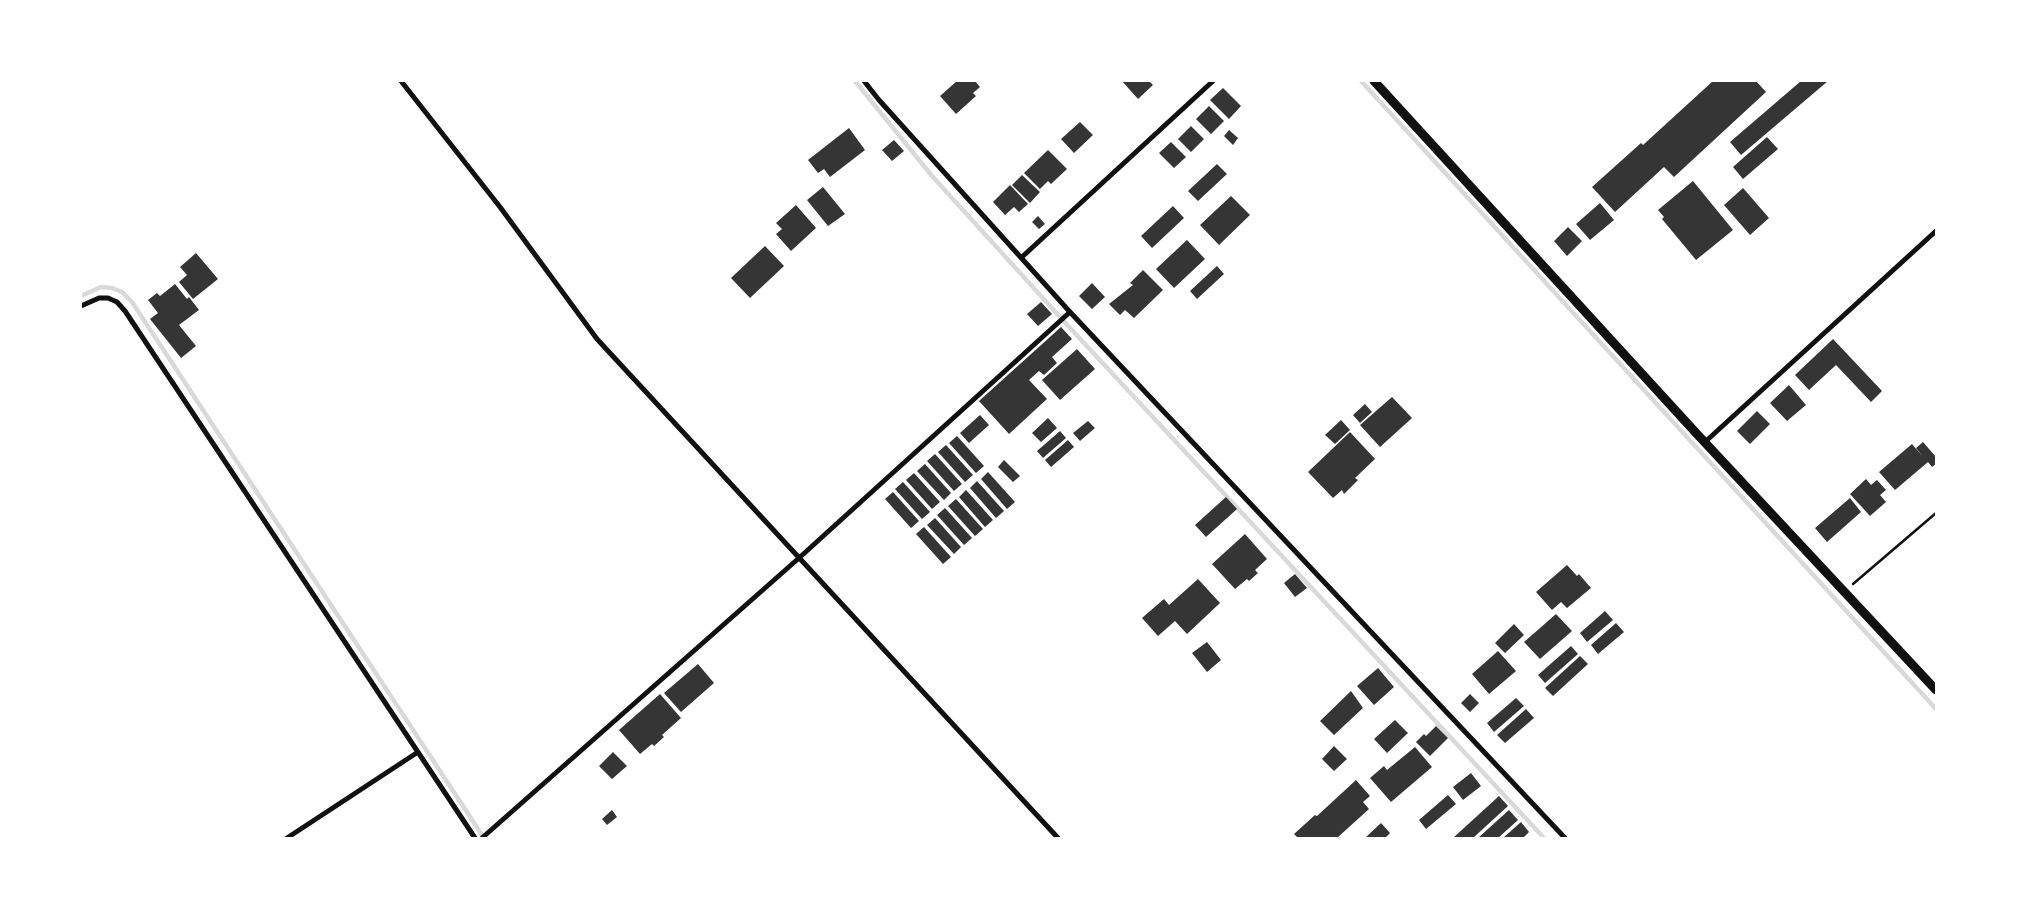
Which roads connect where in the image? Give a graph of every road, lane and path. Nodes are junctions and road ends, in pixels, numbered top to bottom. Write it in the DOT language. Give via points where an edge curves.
graph roads {
  1 [pos="401,81"];
  2 [pos="1213,81"];
  3 [pos="1374,81"];
  4 [pos="865,82"];
  5 [pos="1936,231"];
  6 [pos="1022,258"];
  7 [pos="81,306"];
  8 [pos="1070,312"];
  9 [pos="1705,442"];
  10 [pos="1936,513"];
  11 [pos="799,558"];
  12 [pos="1845,592"];
  13 [pos="1936,690"];
  14 [pos="418,752"];
  15 [pos="287,838"];
  16 [pos="475,838"];
  17 [pos="482,838"];
  18 [pos="1058,838"];
  19 [pos="1565,838"];
  1 -- 11 [label="street" via="500,207 597,340"];
  2 -- 6 [label="street"];
  3 -- 9 [label="street"];
  4 -- 6 [label="street"];
  5 -- 9 [label="street"];
  6 -- 8 [label="street"];
  7 -- 14 [label="street" via="99,298 108,298 125,311"];
  8 -- 11 [label="street"];
  8 -- 19 [label="street"];
  9 -- 12 [label="street"];
  10 -- 12 [label="path"];
  11 -- 17 [label="street"];
  11 -- 18 [label="street"];
  12 -- 13 [label="street"];
  14 -- 15 [label="street"];
  14 -- 16 [label="street"];
}
